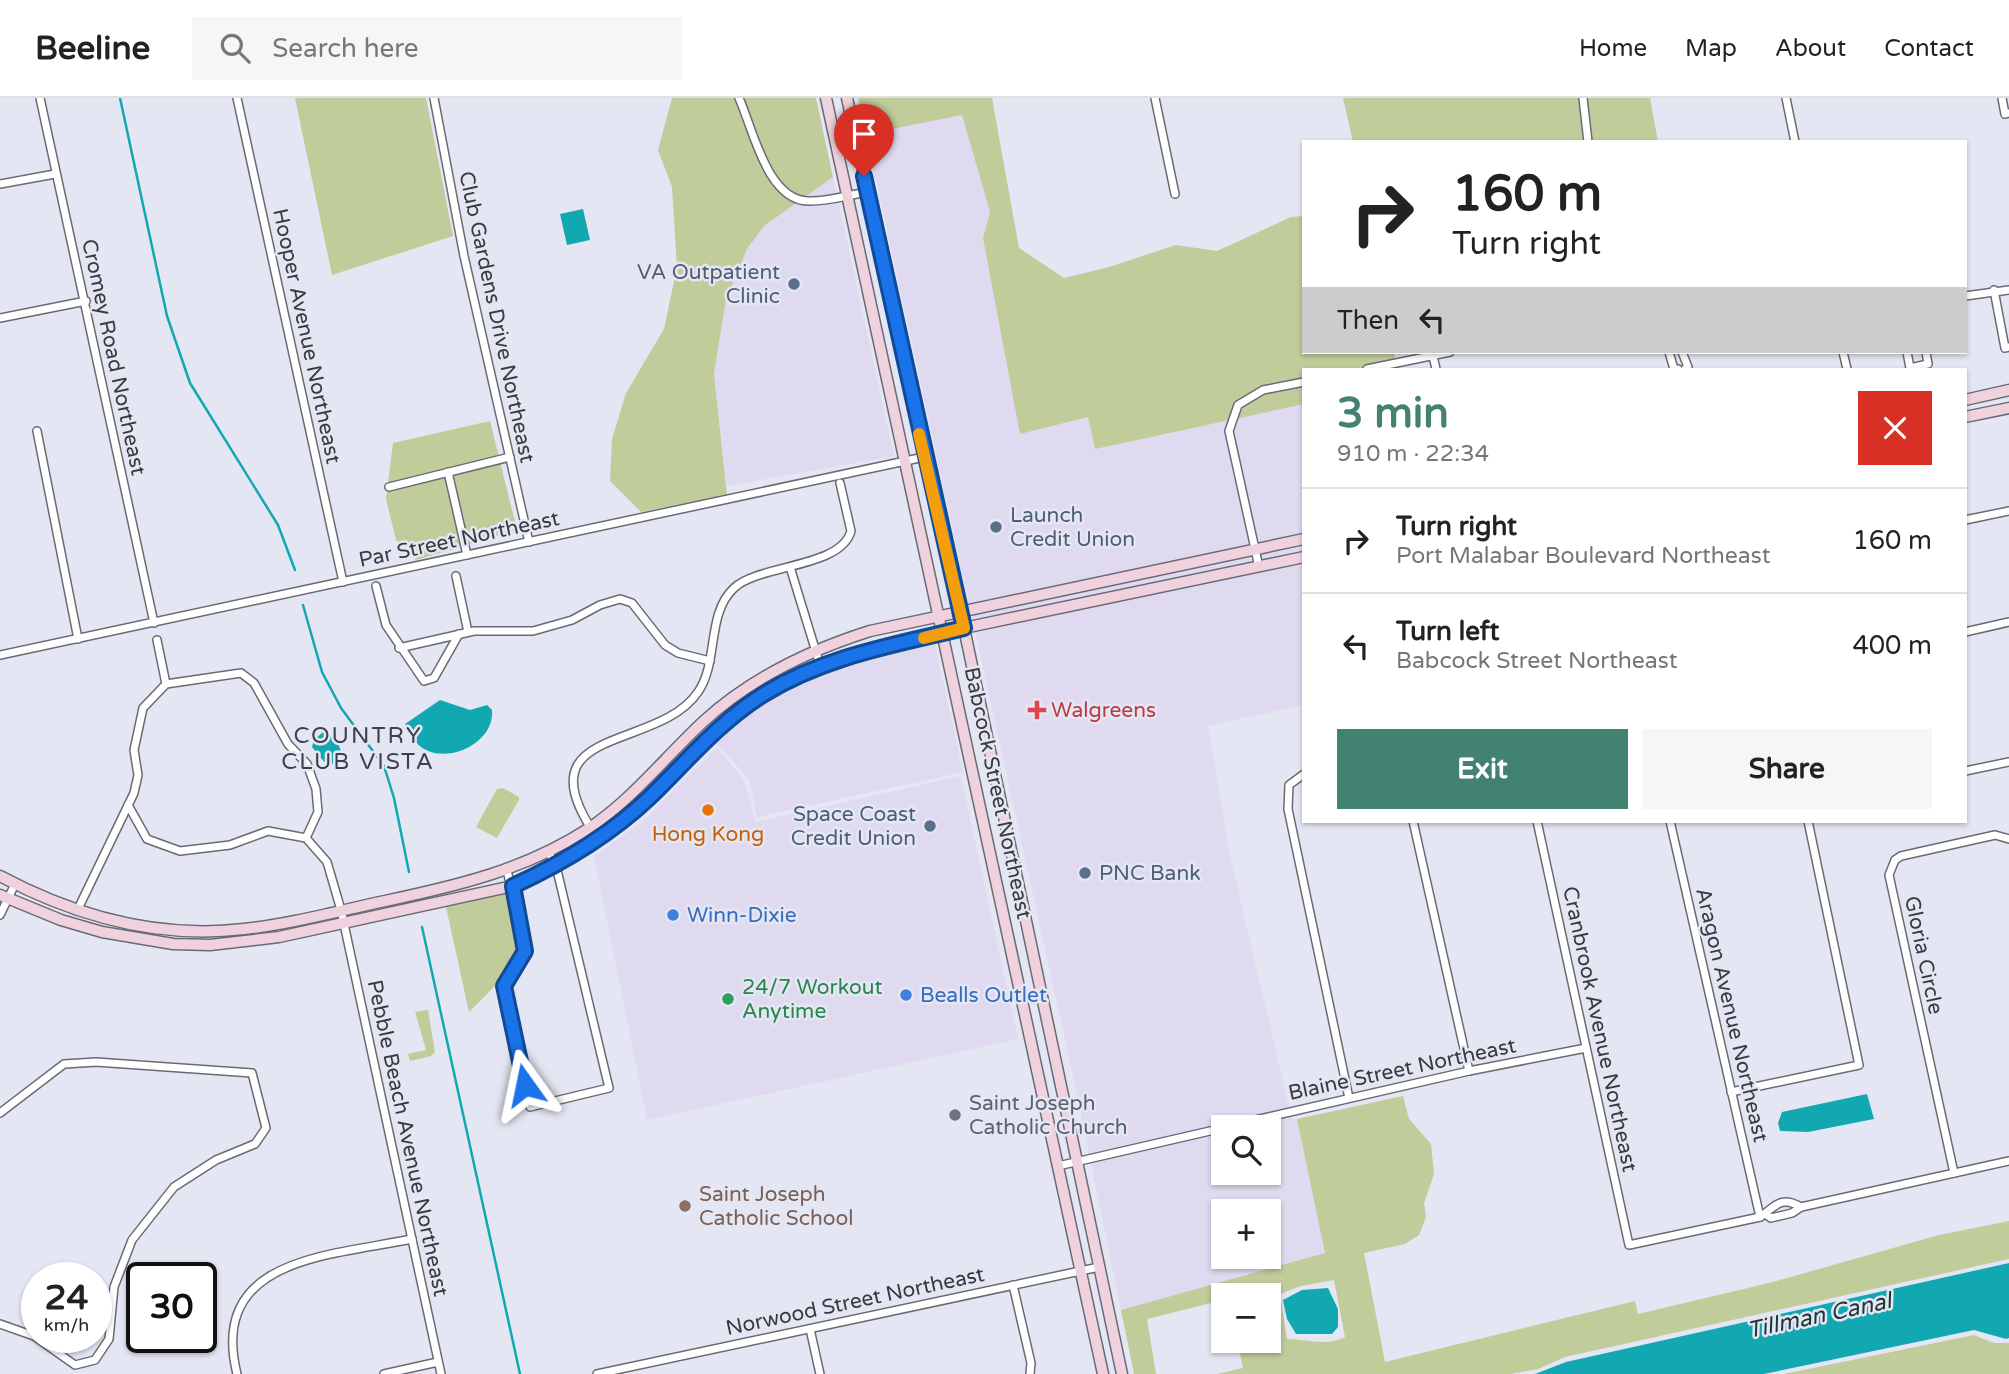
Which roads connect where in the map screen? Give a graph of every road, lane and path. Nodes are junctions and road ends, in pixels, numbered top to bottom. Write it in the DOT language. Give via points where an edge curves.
graph roads {
  1 [pos="40,98"];
  2 [pos="237,98"];
  3 [pos="434,98"];
  4 [pos="739,98"];
  5 [pos="826,98"];
  6 [pos="847,98"];
  7 [pos="1155,98"];
  8 [pos="1583,98"];
  9 [pos="1786,98"];
  10 [pos="2002,98"];
  11 [pos="2009,113"];
  12 [pos="1588,140"];
  13 [pos="1795,140"];
  14 [pos="55,174"];
  15 [pos="0,184"];
  16 [pos="867,191"];
  17 [pos="1175,194"];
  18 [pos="847,195"];
  19 [pos="1994,290"];
  20 [pos="2009,290"];
  21 [pos="1967,296"];
  22 [pos="86,301"];
  23 [pos="0,318"];
  24 [pos="2009,347"];
  25 [pos="1442,354"];
  26 [pos="1926,354"];
  27 [pos="1433,356"];
  28 [pos="1372,368"];
  29 [pos="1436,368"];
  30 [pos="1910,368"];
  31 [pos="1302,382"];
  32 [pos="2009,390"];
  33 [pos="1967,400"];
  34 [pos="2009,408"];
  35 [pos="1967,418"];
  36 [pos="37,431"];
  37 [pos="510,457"];
  38 [pos="924,457"];
  39 [pos="907,461"];
  40 [pos="448,472"];
  41 [pos="840,483"];
  42 [pos="389,487"];
  43 [pos="2009,511"];
  44 [pos="1967,520"];
  45 [pos="1302,539"];
  46 [pos="529,542"];
  47 [pos="1255,549"];
  48 [pos="467,555"];
  49 [pos="1302,557"];
  50 [pos="790,567"];
  51 [pos="1259,567"];
  52 [pos="456,576"];
  53 [pos="343,582"];
  54 [pos="376,586"];
  55 [pos="960,611"];
  56 [pos="940,615"];
  57 [pos="2009,622"];
  58 [pos="154,623"];
  59 [pos="964,628"];
  60 [pos="468,632"];
  61 [pos="1967,632"];
  62 [pos="944,633"];
  63 [pos="460,634"];
  64 [pos="78,639"];
  65 [pos="157,640"];
  66 [pos="399,648"];
  67 [pos="814,651"];
  68 [pos="0,655"];
  69 [pos="710,661"];
  70 [pos="820,665"];
  71 [pos="166,684"];
  72 [pos="2009,762"];
  73 [pos="1967,771"];
  74 [pos="1302,775"];
  75 [pos="128,805"];
  76 [pos="1413,823"];
  77 [pos="1537,823"];
  78 [pos="1670,823"];
  79 [pos="1808,823"];
  80 [pos="590,827"];
  81 [pos="306,838"];
  82 [pos="598,839"];
  83 [pos="2009,839"];
  84 [pos="548,851"];
  85 [pos="556,866"];
  86 [pos="507,870"];
  87 [pos="1,878"];
  88 [pos="15,884"];
  89 [pos="513,886"];
  90 [pos="4,897"];
  91 [pos="341,910"];
  92 [pos="77,911"];
  93 [pos="0,915"];
  94 [pos="344,924"];
  95 [pos="1586,1048"];
  96 [pos="1469,1071"];
  97 [pos="1731,1092"];
  98 [pos="1349,1098"];
  99 [pos="0,1113"];
  100 [pos="1276,1115"];
  101 [pos="1211,1130"];
  102 [pos="2009,1161"];
  103 [pos="1076,1162"];
  104 [pos="1058,1166"];
  105 [pos="1955,1173"];
  106 [pos="1801,1207"];
  107 [pos="1763,1215"];
  108 [pos="412,1238"];
  109 [pos="1099,1268"];
  110 [pos="1081,1271"];
  111 [pos="1013,1285"];
  112 [pos="0,1324"];
  113 [pos="810,1329"];
  114 [pos="438,1362"];
  115 [pos="620,1372"];
  116 [pos="237,1374"];
  117 [pos="384,1374"];
  118 [pos="441,1374"];
  119 [pos="597,1374"];
  120 [pos="820,1374"];
  121 [pos="1030,1374"];
  122 [pos="1103,1374"];
  123 [pos="1122,1374"];
  1 -- 14 [label="street, Cromey Road Northeast"];
  2 -- 53 [label="street, Hooper Avenue Northeast"];
  3 -- 37 [label="street, Club Gardens Drive Northeast"];
  4 -- 18 [label="street" via="781,191 810,202"];
  5 -- 18 [label="street, Babcock Street Northeast"];
  6 -- 16 [label="street, Babcock Street Northeast"];
  7 -- 17 [label="street"];
  8 -- 12 [label="street"];
  9 -- 13 [label="street"];
  10 -- 11 [label="street" via="2005,114"];
  14 -- 15 [label="street"];
  14 -- 22 [label="street, Cromey Road Northeast"];
  16 -- 18 [label="street"];
  16 -- 38 [label="street, Babcock Street Northeast"];
  18 -- 39 [label="street, Babcock Street Northeast"];
  19 -- 20 [label="street"];
  19 -- 21 [label="street"];
  19 -- 24 [label="street"];
  22 -- 23 [label="street"];
  22 -- 58 [label="street, Cromey Road Northeast"];
  25 -- 27 [label="street"];
  26 -- 30 [label="street" via="1928,364"];
  27 -- 28 [label="street"];
  27 -- 29 [label="street"];
  31 -- 47 [label="street" via="1263,390 1238,405 1229,431"];
  32 -- 33 [label="street"];
  34 -- 35 [label="street"];
  36 -- 64 [label="street"];
  37 -- 40 [label="street"];
  37 -- 46 [label="street, Club Gardens Drive Northeast"];
  38 -- 39 [label="street, Par Street Northeast"];
  38 -- 55 [label="street, Babcock Street Northeast"];
  39 -- 46 [label="street, Par Street Northeast"];
  39 -- 56 [label="street, Babcock Street Northeast"];
  40 -- 42 [label="street"];
  40 -- 48 [label="street"];
  41 -- 50 [label="street" via="849,539 832,552"];
  43 -- 44 [label="street"];
  45 -- 47 [label="street"];
  46 -- 48 [label="street, Par Street Northeast"];
  47 -- 51 [label="street"];
  47 -- 55 [label="street"];
  48 -- 53 [label="street, Par Street Northeast"];
  49 -- 51 [label="street"];
  50 -- 67 [label="street"];
  50 -- 69 [label="street" via="734,588 721,607"];
  51 -- 59 [label="street"];
  52 -- 60 [label="street"];
  53 -- 58 [label="street, Par Street Northeast"];
  54 -- 66 [label="street" via="386,625"];
  55 -- 56 [label="street"];
  55 -- 59 [label="street, Babcock Street Northeast"];
  56 -- 62 [label="street, Babcock Street Northeast"];
  56 -- 67 [label="street" via="870,631"];
  57 -- 61 [label="street"];
  58 -- 64 [label="street, Par Street Northeast"];
  59 -- 62 [label="street"];
  59 -- 103 [label="street, Babcock Street Northeast"];
  60 -- 63 [label="street"];
  60 -- 69 [label="street" via="533,631 572,620 611,600 625,599 665,645"];
  62 -- 70 [label="street"];
  62 -- 104 [label="street, Babcock Street Northeast"];
  63 -- 66 [label="street"];
  63 -- 66 [label="street" via="429,682 418,676"];
  64 -- 68 [label="street, Par Street Northeast"];
  65 -- 71 [label="street"];
  67 -- 70 [label="street"];
  67 -- 80 [label="street" via="754,683 706,718 643,784"];
  69 -- 80 [label="street" via="699,691 680,713 602,743 582,761 574,783 575,798"];
  70 -- 82 [label="street" via="761,696 725,722 650,797"];
  71 -- 75 [label="street" via="143,708 137,726 138,775"];
  71 -- 81 [label="street" via="241,673 254,683 288,744 309,770 318,812"];
  72 -- 73 [label="street"];
  74 -- 98 [label="street" via="1289,785 1288,809"];
  75 -- 81 [label="street" via="147,839 180,851 230,845 268,831"];
  75 -- 92 [label="street"];
  76 -- 96 [label="street"];
  77 -- 95 [label="street, Cranbrook Avenue Northeast"];
  78 -- 97 [label="street, Aragon Avenue Northeast"];
  79 -- 97 [label="street" via="1859,1065"];
  80 -- 82 [label="street"];
  80 -- 84 [label="street"];
  81 -- 91 [label="street, Pebble Beach Avenue Northeast" via="327,862"];
  82 -- 85 [label="street"];
  83 -- 105 [label="street, Gloria Circle" via="1995,835 1901,856 1889,875"];
  84 -- 85 [label="street"];
  84 -- 86 [label="street"];
  85 -- 89 [label="street"];
  85 -- 89 [label="street" via="609,1088 530,1107 504,986 525,951"];
  86 -- 89 [label="street"];
  86 -- 91 [label="street"];
  87 -- 88 [label="street"];
  88 -- 90 [label="street"];
  88 -- 92 [label="street"];
  89 -- 94 [label="street"];
  90 -- 93 [label="street"];
  90 -- 94 [label="street" via="102,932 173,944 247,942"];
  91 -- 92 [label="street" via="210,932 141,926"];
  91 -- 94 [label="street, Pebble Beach Avenue Northeast"];
  94 -- 108 [label="street, Pebble Beach Avenue Northeast"];
  95 -- 96 [label="street, Blaine Street Northeast"];
  95 -- 107 [label="street, Cranbrook Avenue Northeast" via="1629,1245"];
  96 -- 98 [label="street, Blaine Street Northeast"];
  97 -- 107 [label="street, Aragon Avenue Northeast"];
  98 -- 100 [label="street, Blaine Street Northeast"];
  99 -- 112 [label="street" via="64,1064 96,1062 253,1073 266,1128 255,1144 216,1160 174,1187 132,1240 114,1287 109,1339 94,1360 75,1365 33,1336"];
  101 -- 103 [label="street, Blaine Street Northeast"];
  102 -- 105 [label="street"];
  103 -- 104 [label="street, Blaine Street Northeast"];
  103 -- 109 [label="street, Babcock Street Northeast"];
  104 -- 110 [label="street, Babcock Street Northeast"];
  105 -- 106 [label="street"];
  106 -- 107 [label="street" via="1772,1218"];
  106 -- 107 [label="street" via="1788,1202 1770,1206"];
  108 -- 114 [label="street, Pebble Beach Avenue Northeast"];
  108 -- 116 [label="street" via="270,1273 246,1295 234,1318 231,1340"];
  109 -- 110 [label="street, Norwood Street Northeast"];
  109 -- 123 [label="street, Babcock Street Northeast"];
  110 -- 111 [label="street, Norwood Street Northeast"];
  110 -- 122 [label="street, Babcock Street Northeast"];
  111 -- 113 [label="street, Norwood Street Northeast"];
  111 -- 121 [label="street"];
  113 -- 115 [label="street, Norwood Street Northeast"];
  113 -- 120 [label="street"];
  114 -- 117 [label="street"];
  114 -- 118 [label="street, Pebble Beach Avenue Northeast"];
  115 -- 119 [label="street, Norwood Street Northeast"];
}
